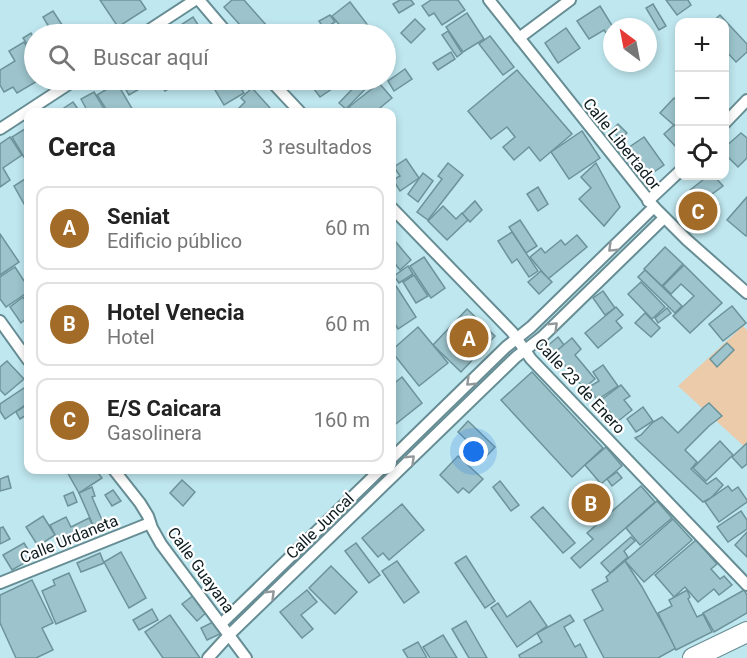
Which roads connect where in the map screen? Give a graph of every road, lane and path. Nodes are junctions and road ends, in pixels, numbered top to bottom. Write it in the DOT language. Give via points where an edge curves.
graph roads {
  1 [pos="197,0"];
  2 [pos="489,0"];
  3 [pos="570,0"];
  4 [pos="159,24"];
  5 [pos="219,24"];
  6 [pos="519,38"];
  7 [pos="60,90"];
  8 [pos="279,90"];
  9 [pos="747,100"];
  10 [pos="32,108"];
  11 [pos="296,108"];
  12 [pos="24,113"];
  13 [pos="729,119"];
  14 [pos="0,129"];
  15 [pos="675,177"];
  16 [pos="651,204"];
  17 [pos="396,212"];
  18 [pos="664,218"];
  19 [pos="747,293"];
  20 [pos="0,321"];
  21 [pos="517,338"];
  22 [pos="525,350"];
  23 [pos="24,354"];
  24 [pos="396,454"];
  25 [pos="396,473"];
  26 [pos="117,474"];
  27 [pos="376,474"];
  28 [pos="395,474"];
  29 [pos="150,522"];
  30 [pos="0,583"];
  31 [pos="747,585"];
  32 [pos="221,624"];
  33 [pos="747,632"];
  34 [pos="229,635"];
  35 [pos="208,658"];
  36 [pos="246,658"];
  37 [pos="693,658"];
  1 -- 4 [label="street"];
  1 -- 5 [label="street"];
  2 -- 6 [label="street, Calle Libertador"];
  3 -- 6 [label="street"];
  6 -- 16 [label="street, Calle Libertador"];
  7 -- 10 [label="street"];
  8 -- 11 [label="street"];
  9 -- 13 [label="street"];
  12 -- 14 [label="street"];
  15 -- 16 [label="street"];
  16 -- 18 [label="street, Calle Libertador"];
  16 -- 21 [label="street, one-way"];
  17 -- 21 [label="street, Calle 23 de Enero"];
  18 -- 19 [label="street, Calle Libertador"];
  22 -- 18 [label="street, Calle Juncal, one-way" via="542,338"];
  20 -- 23 [label="street"];
  21 -- 22 [label="street, Calle 23 de Enero"];
  21 -- 24 [label="street, one-way"];
  25 -- 22 [label="street, Calle Juncal, one-way"];
  22 -- 31 [label="street, Calle 23 de Enero"];
  26 -- 29 [label="street, Calle Guayana"];
  27 -- 32 [label="street, Calle Juncal"];
  34 -- 28 [label="street, Calle Juncal, one-way"];
  29 -- 30 [label="street, Calle Urdaneta"];
  29 -- 32 [label="street, Calle Guayana" via="161,544"];
  32 -- 34 [label="street, Calle Guayana"];
  33 -- 37 [label="highway"];
  34 -- 35 [label="street, Calle Juncal"];
  34 -- 36 [label="street, Calle Guayana"];
}
